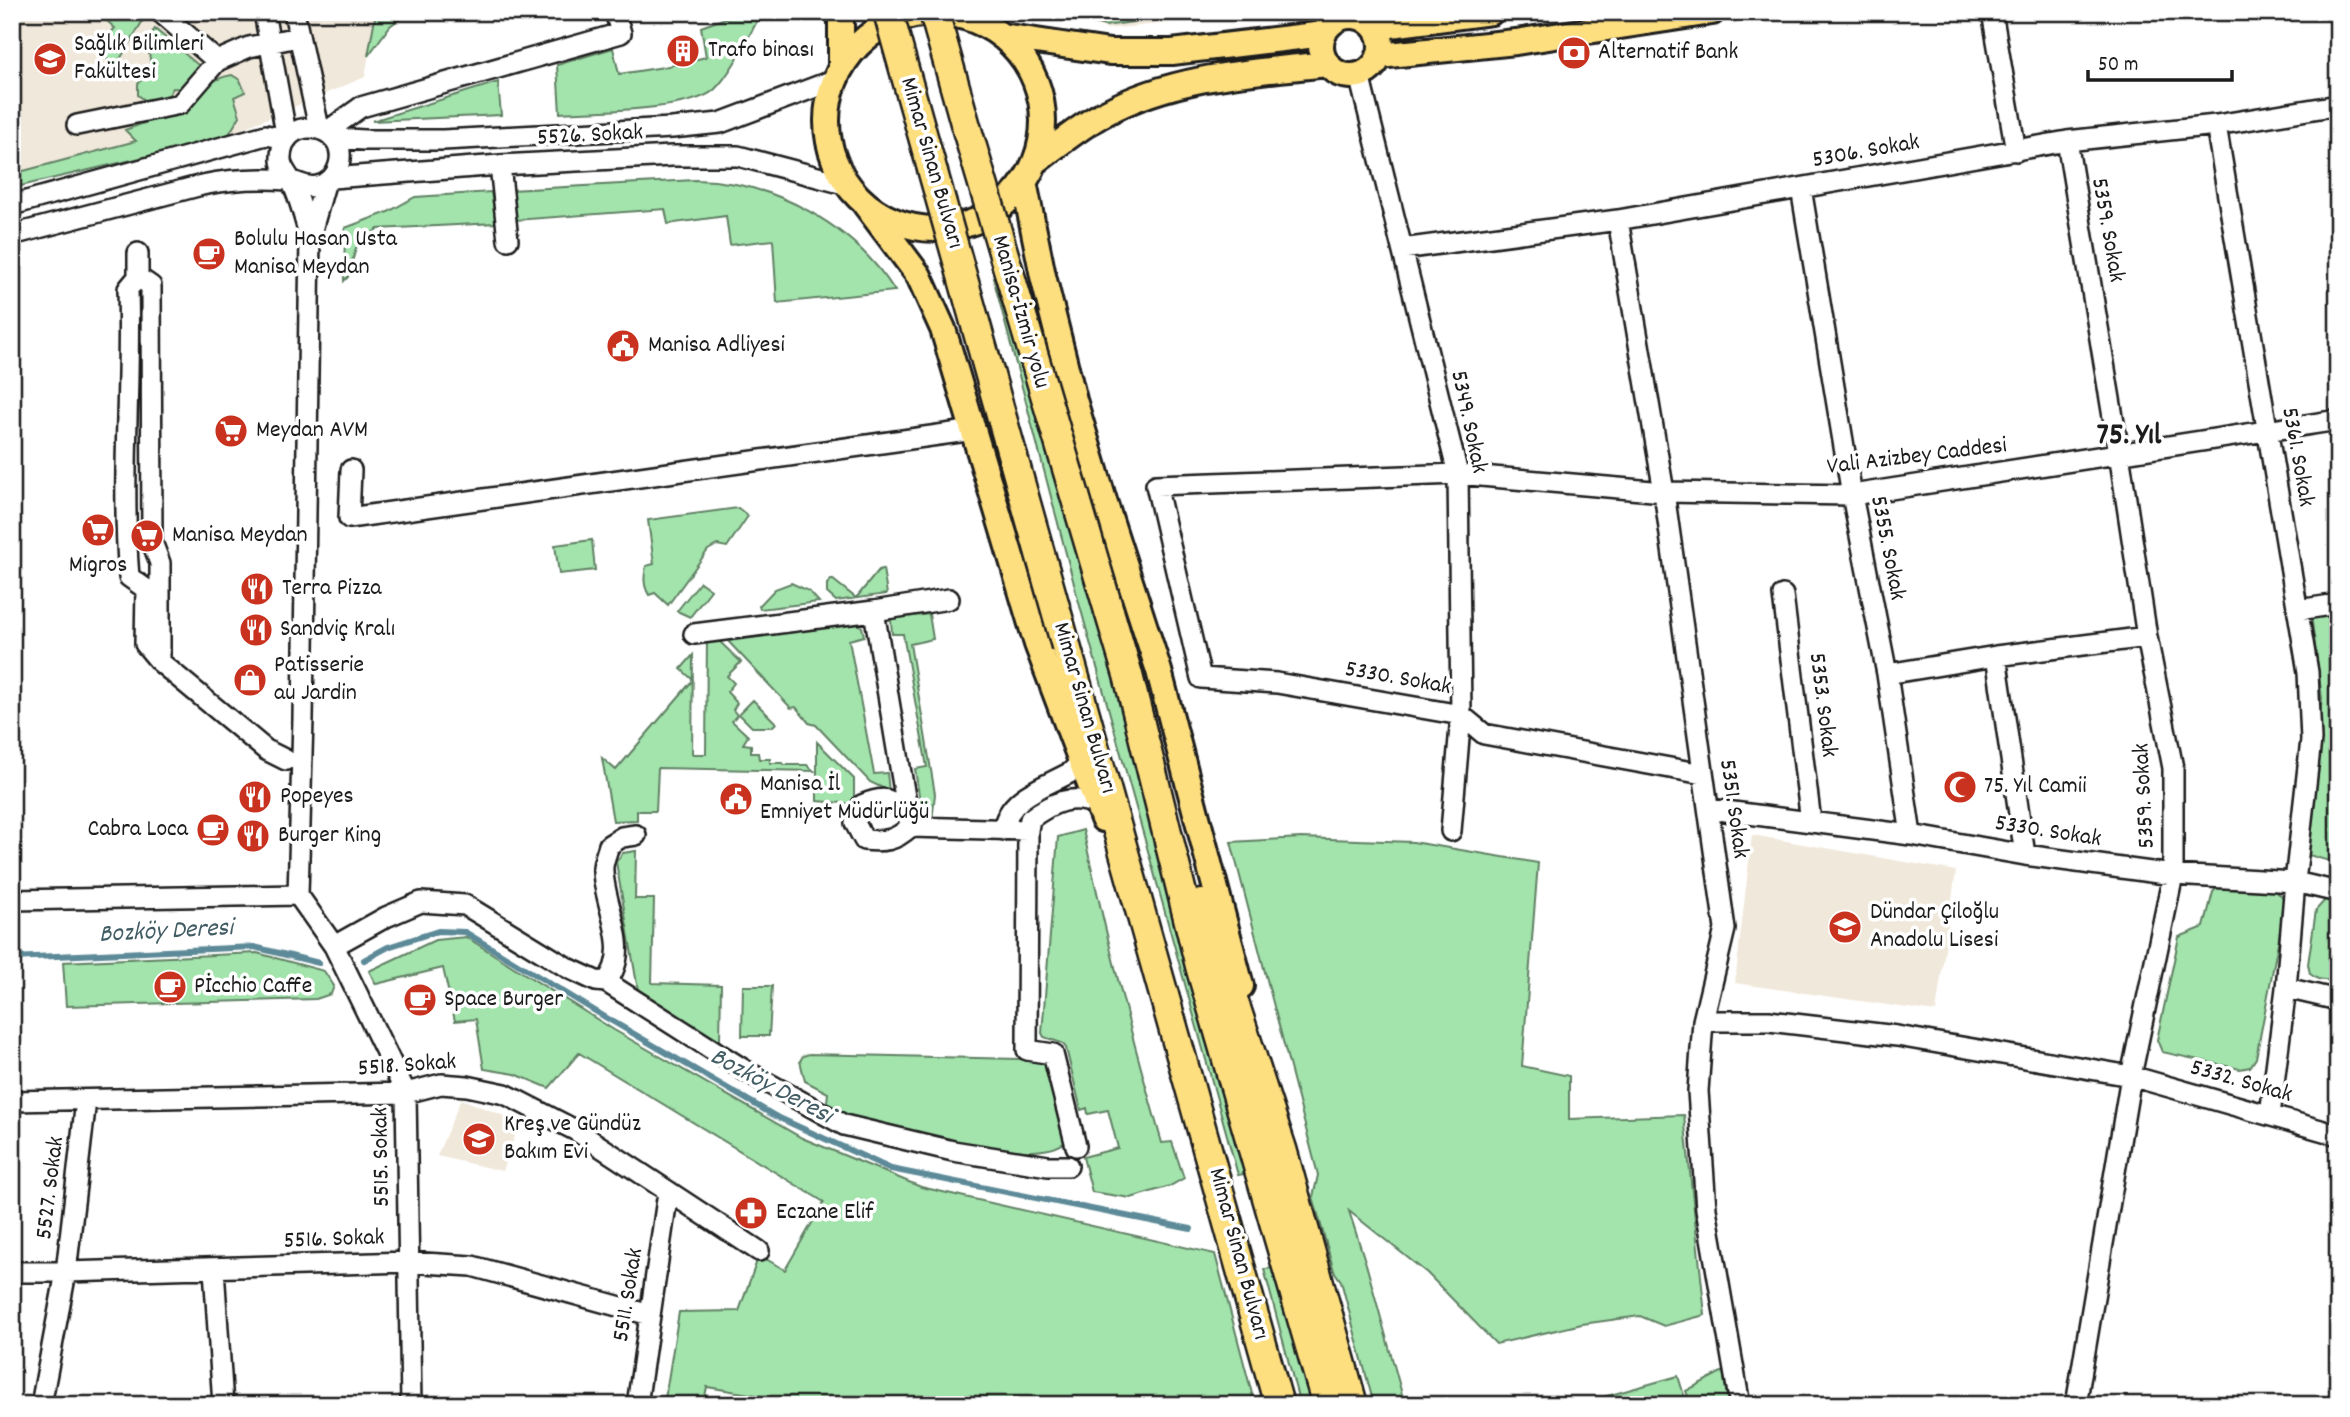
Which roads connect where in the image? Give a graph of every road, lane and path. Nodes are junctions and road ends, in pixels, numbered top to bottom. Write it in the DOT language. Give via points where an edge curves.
graph roads {
  1 [pos="160,12"];
  2 [pos="264,12"];
  3 [pos="294,12"];
  4 [pos="615,12"];
  5 [pos="841,12"];
  6 [pos="888,12"];
  7 [pos="934,12"];
  8 [pos="1491,12"];
  9 [pos="1712,12"];
  10 [pos="1992,12"];
  11 [pos="1347,14"];
  12 [pos="988,25"];
  13 [pos="1375,27"];
  14 [pos="1324,34"];
  15 [pos="298,37"];
  16 [pos="270,43"];
  17 [pos="1379,56"];
  18 [pos="217,61"];
  19 [pos="1328,64"];
  20 [pos="838,74"];
  21 [pos="1359,75"];
  22 [pos="2338,105"];
  23 [pos="77,125"];
  24 [pos="2217,125"];
  25 [pos="326,133"];
  26 [pos="287,139"];
  27 [pos="2067,141"];
  28 [pos="2016,151"];
  29 [pos="500,165"];
  30 [pos="1029,172"];
  31 [pos="291,181"];
  32 [pos="328,181"];
  33 [pos="848,185"];
  34 [pos="1801,188"];
  35 [pos="865,204"];
  36 [pos="12,205"];
  37 [pos="1618,220"];
  38 [pos="12,235"];
  39 [pos="310,237"];
  40 [pos="508,240"];
  41 [pos="1402,249"];
  42 [pos="138,253"];
  43 [pos="138,277"];
  44 [pos="2338,420"];
  45 [pos="974,430"];
  46 [pos="2267,432"];
  47 [pos="2119,453"];
  48 [pos="351,470"];
  49 [pos="1458,474"];
  50 [pos="1664,492"];
  51 [pos="1852,495"];
  52 [pos="1783,595"];
  53 [pos="949,599"];
  54 [pos="2338,604"];
  55 [pos="2298,610"];
  56 [pos="874,611"];
  57 [pos="1109,611"];
  58 [pos="694,634"];
  59 [pos="2147,637"];
  60 [pos="1996,656"];
  61 [pos="160,662"];
  62 [pos="1887,674"];
  63 [pos="1128,675"];
  64 [pos="1201,678"];
  65 [pos="1461,715"];
  66 [pos="1080,757"];
  67 [pos="285,760"];
  68 [pos="1703,774"];
  69 [pos="1097,805"];
  70 [pos="1710,809"];
  71 [pos="1811,822"];
  72 [pos="1003,830"];
  73 [pos="1028,830"];
  74 [pos="1451,831"];
  75 [pos="636,835"];
  76 [pos="1911,835"];
  77 [pos="2025,855"];
  78 [pos="2174,875"];
  79 [pos="2295,882"];
  80 [pos="2338,892"];
  81 [pos="298,895"];
  82 [pos="12,900"];
  83 [pos="334,946"];
  84 [pos="606,982"];
  85 [pos="1161,985"];
  86 [pos="2286,988"];
  87 [pos="2338,1000"];
  88 [pos="1703,1021"];
  89 [pos="2131,1076"];
  90 [pos="405,1093"];
  91 [pos="86,1100"];
  92 [pos="12,1101"];
  93 [pos="2270,1115"];
  94 [pos="2338,1135"];
  95 [pos="1076,1146"];
  96 [pos="1282,1149"];
  97 [pos="1068,1166"];
  98 [pos="668,1192"];
  99 [pos="759,1251"];
  100 [pos="408,1262"];
  101 [pos="214,1269"];
  102 [pos="12,1272"];
  103 [pos="65,1272"];
  104 [pos="650,1315"];
  105 [pos="41,1405"];
  106 [pos="223,1405"];
  107 [pos="411,1405"];
  108 [pos="637,1405"];
  109 [pos="1279,1405"];
  110 [pos="1327,1405"];
  111 [pos="1353,1405"];
  112 [pos="1740,1405"];
  113 [pos="2076,1405"];
  1 -- 18 [label="street"];
  2 -- 16 [label="street"];
  3 -- 15 [label="street"];
  4 -- 25 [label="street" via="621,33 361,107"];
  5 -- 20 [label="main road"];
  6 -- 85 [label="highway, Mimar Sinan Bulvarı, bridge"];
  7 -- 57 [label="highway, Manisa-İzmir yolu, bridge"];
  8 -- 13 [label="main road"];
  9 -- 17 [label="main road" via="1516,42"];
  10 -- 28 [label="street"];
  11 -- 13 [label="main road"];
  11 -- 14 [label="main road"];
  12 -- 14 [label="main road" via="1110,52 1159,52"];
  12 -- 20 [label="main road" via="947,13 917,14 888,24 864,40"];
  12 -- 30 [label="main road" via="1018,52 1040,93 1042,140"];
  13 -- 17 [label="main road"];
  14 -- 19 [label="main road" via="1321,44"];
  15 -- 16 [label="street"];
  15 -- 25 [label="street"];
  16 -- 18 [label="street"];
  16 -- 26 [label="street"];
  17 -- 21 [label="main road"];
  18 -- 23 [label="street" via="180,104"];
  19 -- 21 [label="main road" via="1342,74"];
  19 -- 30 [label="main road" via="1183,82 1141,95 1076,131"];
  20 -- 25 [label="street, 5526. Sokak" via="720,123 696,126 443,140 364,140"];
  20 -- 33 [label="main road" via="827,119 830,148"];
  21 -- 41 [label="street, 5349. Sokak"];
  22 -- 24 [label="street, 5306. Sokak"];
  24 -- 27 [label="street, 5306. Sokak"];
  24 -- 46 [label="street, 5361. Sokak"];
  25 -- 26 [label="street" via="301,129"];
  25 -- 32 [label="street" via="338,145 340,163"];
  26 -- 31 [label="street" via="281,165"];
  26 -- 36 [label="street" via="267,135"];
  27 -- 28 [label="street, 5306. Sokak"];
  27 -- 47 [label="street, 5359. Sokak"];
  28 -- 34 [label="street, 5306. Sokak"];
  29 -- 32 [label="street, 5526. Sokak"];
  29 -- 33 [label="street, 5526. Sokak" via="738,156"];
  29 -- 40 [label="street"];
  30 -- 35 [label="main road" via="1018,192 992,214 961,227 927,230 894,222"];
  30 -- 96 [label="main road" via="1043,276 1074,400 1159,671"];
  31 -- 32 [label="street" via="307,187"];
  31 -- 38 [label="street" via="234,179 202,185"];
  31 -- 39 [label="street"];
  32 -- 39 [label="street"];
  33 -- 35 [label="main road"];
  34 -- 37 [label="street, 5306. Sokak"];
  34 -- 51 [label="street, 5355. Sokak"];
  35 -- 45 [label="main road" via="919,276 943,329"];
  37 -- 41 [label="street, 5306. Sokak"];
  37 -- 50 [label="street, 5351. Sokak"];
  39 -- 81 [label="street"];
  41 -- 49 [label="street, 5349. Sokak"];
  42 -- 43 [label="street"];
  43 -- 61 [label="street" via="151,286 152,542 160,563"];
  43 -- 61 [label="street" via="128,289 125,527 129,578 146,589 145,644"];
  44 -- 46 [label="street, Vali Azizbey Caddesi"];
  45 -- 48 [label="street" via="349,518"];
  45 -- 66 [label="main road" via="1037,644"];
  46 -- 47 [label="street, Vali Azizbey Caddesi"];
  46 -- 55 [label="street, 5361. Sokak"];
  47 -- 51 [label="street, Vali Azizbey Caddesi"];
  47 -- 59 [label="street, 5359. Sokak"];
  49 -- 50 [label="street, Vali Azizbey Caddesi"];
  49 -- 64 [label="street, Vali Azizbey Caddesi" via="1156,485"];
  49 -- 65 [label="street, 5349. Sokak"];
  50 -- 51 [label="street, Vali Azizbey Caddesi"];
  50 -- 68 [label="street, 5351. Sokak"];
  51 -- 62 [label="street, 5355. Sokak"];
  52 -- 71 [label="street, 5353. Sokak"];
  53 -- 56 [label="street"];
  54 -- 55 [label="street"];
  55 -- 79 [label="street, 5361. Sokak" via="2308,672 2311,740"];
  56 -- 58 [label="street"];
  56 -- 72 [label="street" via="909,820"];
  57 -- 63 [label="highway, Mimar Sinan Bulvarı"];
  59 -- 60 [label="street"];
  59 -- 78 [label="street, 5359. Sokak" via="2173,768"];
  60 -- 62 [label="street"];
  60 -- 77 [label="street"];
  61 -- 67 [label="street" via="266,750"];
  62 -- 76 [label="street, 5355. Sokak"];
  63 -- 96 [label="highway"];
  63 -- 110 [label="highway, Mimar Sinan Bulvarı" via="1200,966"];
  64 -- 65 [label="street, 5330. Sokak" via="1277,683"];
  65 -- 68 [label="street, 5330. Sokak" via="1484,734"];
  65 -- 74 [label="street, 5349. Sokak"];
  66 -- 69 [label="main road"];
  66 -- 72 [label="street" via="1071,772 1020,799 1004,819"];
  68 -- 70 [label="street, 5351. Sokak"];
  69 -- 73 [label="street" via="1065,800 1030,819"];
  69 -- 85 [label="main road"];
  70 -- 71 [label="street, 5330. Sokak"];
  70 -- 88 [label="street, 5351. Sokak" via="1725,929"];
  71 -- 76 [label="street, 5330. Sokak"];
  72 -- 73 [label="street"];
  73 -- 95 [label="street" via="1027,1051 1053,1054"];
  75 -- 84 [label="street" via="609,845 602,870 618,941 615,972"];
  76 -- 77 [label="street, 5330. Sokak"];
  77 -- 78 [label="street, 5330. Sokak"];
  78 -- 79 [label="street, 5330. Sokak"];
  78 -- 89 [label="street, 5359. Sokak"];
  79 -- 80 [label="street, 5330. Sokak"];
  79 -- 86 [label="street, 5361. Sokak"];
  81 -- 82 [label="street" via="101,890"];
  81 -- 83 [label="street, 5515. Sokak"];
  83 -- 84 [label="street" via="421,902 466,905 568,968"];
  83 -- 90 [label="street, 5515. Sokak"];
  84 -- 97 [label="street" via="746,1071 844,1125 953,1151"];
  85 -- 109 [label="highway, Mimar Sinan Bulvarı"];
  86 -- 87 [label="street"];
  86 -- 93 [label="street, 5361. Sokak"];
  88 -- 89 [label="street, 5332. Sokak" via="1769,1021 1897,1036"];
  88 -- 112 [label="street, 5351. Sokak" via="1698,1091 1706,1209"];
  89 -- 93 [label="street, 5332. Sokak"];
  89 -- 113 [label="street, 5359. Sokak"];
  90 -- 91 [label="street, 5518. Sokak"];
  90 -- 98 [label="street, 5518. Sokak" via="441,1084 505,1094 575,1130"];
  90 -- 100 [label="street, 5515. Sokak"];
  91 -- 92 [label="street, 5518. Sokak"];
  91 -- 103 [label="street, 5527. Sokak"];
  93 -- 94 [label="street, 5332. Sokak"];
  96 -- 111 [label="highway"];
  98 -- 99 [label="street, 5518. Sokak"];
  98 -- 104 [label="street, 5511. Sokak"];
  100 -- 101 [label="street, 5516. Sokak"];
  100 -- 104 [label="street, 5516. Sokak" via="472,1266"];
  100 -- 107 [label="street, 5515. Sokak"];
  101 -- 103 [label="street, 5516. Sokak"];
  101 -- 106 [label="street"];
  102 -- 103 [label="street, 5516. Sokak"];
  103 -- 105 [label="street, 5527. Sokak"];
  104 -- 108 [label="street, 5511. Sokak"];
}
